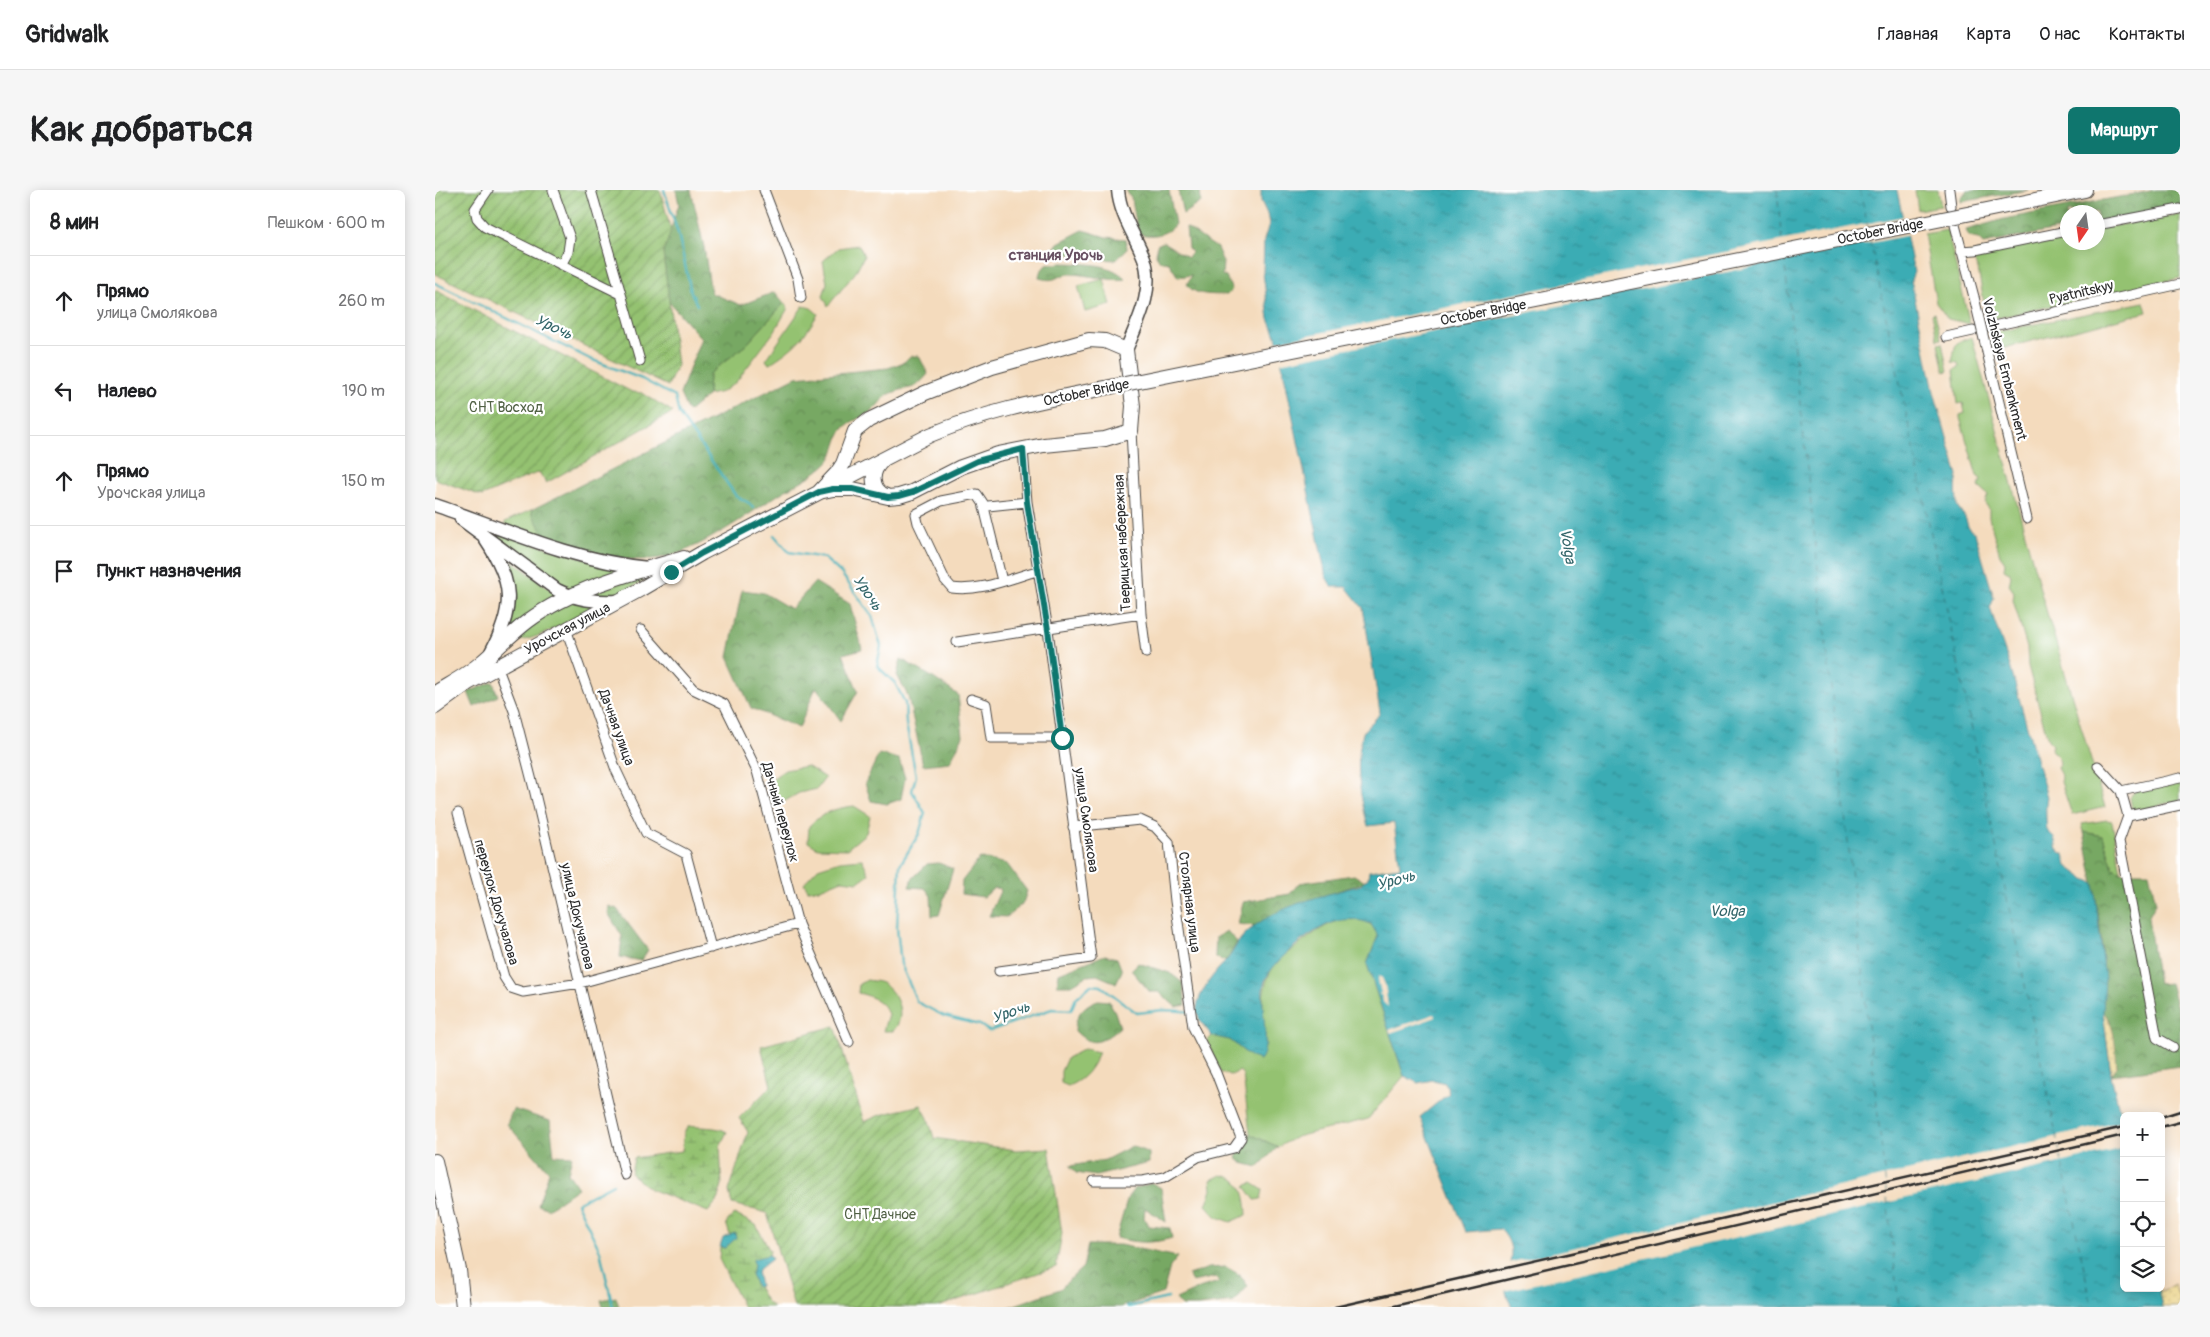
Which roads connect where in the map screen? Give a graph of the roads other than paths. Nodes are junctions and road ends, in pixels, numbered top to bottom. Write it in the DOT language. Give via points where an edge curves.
graph roads {
  1 [pos="488,190"];
  2 [pos="553,190"];
  3 [pos="591,190"];
  4 [pos="764,190"];
  5 [pos="1118,190"];
  6 [pos="1949,190"];
  7 [pos="2085,190"];
  8 [pos="1951,206"];
  9 [pos="2180,209"];
  10 [pos="2105,223"];
  11 [pos="1955,225"];
  12 [pos="2060,232"];
  13 [pos="1961,251"];
  14 [pos="561,265"];
  15 [pos="2180,284"];
  16 [pos="621,294"];
  17 [pos="801,298"];
  18 [pos="1989,327"];
  19 [pos="1973,331"];
  20 [pos="1946,337"];
  21 [pos="1127,350"];
  22 [pos="640,361"];
  23 [pos="1131,431"];
  24 [pos="853,436"];
  25 [pos="1023,449"];
  26 [pos="888,456"];
  27 [pos="819,492"];
  28 [pos="888,497"];
  29 [pos="1027,502"];
  30 [pos="437,506"];
  31 [pos="984,508"];
  32 [pos="2027,519"];
  33 [pos="481,533"];
  34 [pos="702,553"];
  35 [pos="648,568"];
  36 [pos="1037,571"];
  37 [pos="1002,581"];
  38 [pos="571,597"];
  39 [pos="618,601"];
  40 [pos="1141,614"];
  41 [pos="567,628"];
  42 [pos="641,630"];
  43 [pos="1048,630"];
  44 [pos="957,642"];
  45 [pos="491,652"];
  46 [pos="1146,653"];
  47 [pos="497,666"];
  48 [pos="435,693"];
  49 [pos="971,699"];
  50 [pos="435,708"];
  51 [pos="1062,738"];
  52 [pos="2098,766"];
  53 [pos="2180,778"];
  54 [pos="2121,790"];
  55 [pos="2180,805"];
  56 [pos="458,813"];
  57 [pos="2127,816"];
  58 [pos="1073,827"];
  59 [pos="797,924"];
  60 [pos="711,948"];
  61 [pos="999,971"];
  62 [pos="580,983"];
  63 [pos="849,1042"];
  64 [pos="2173,1047"];
  65 [pos="435,1161"];
  66 [pos="625,1175"];
  67 [pos="1094,1181"];
  68 [pos="463,1307"];
  1 -- 14 [label="street" via="475,209 477,218 485,227"];
  2 -- 14 [label="street" via="570,238 568,252"];
  3 -- 16 [label="street"];
  4 -- 17 [label="street" via="798,279"];
  5 -- 21 [label="main road" via="1124,217 1146,267 1146,302"];
  6 -- 8 [label="street"];
  7 -- 26 [label="main road, October Bridge, bridge" via="1090,391 979,416"];
  9 -- 10 [label="street"];
  11 -- 13 [label="street, Volzhskaya Embankment"];
  12 -- 13 [label="street"];
  13 -- 32 [label="street, Volzhskaya Embankment, bridge"];
  14 -- 16 [label="street"];
  15 -- 18 [label="street, Pyatnitskyy"];
  16 -- 22 [label="street"];
  19 -- 20 [label="street"];
  21 -- 23 [label="main road" via="1133,406"];
  21 -- 24 [label="main road" via="1105,341 1089,340 992,367 882,412 859,426"];
  23 -- 25 [label="main road" via="1095,441"];
  23 -- 40 [label="street, Тверицкая набережная"];
  24 -- 26 [label="main road" via="852,448 858,456 869,460"];
  24 -- 27 [label="main road" via="837,473"];
  25 -- 28 [label="main road" via="977,461 905,495"];
  25 -- 29 [label="street, улица Смолякова"];
  26 -- 27 [label="main road, Урочская улица"];
  26 -- 28 [label="main road" via="876,467 873,478 875,488"];
  27 -- 28 [label="main road" via="853,489"];
  27 -- 34 [label="main road, Урочская улица"];
  29 -- 31 [label="street"];
  29 -- 36 [label="street, улица Смолякова"];
  30 -- 33 [label="main road"];
  30 -- 35 [label="main road" via="586,556"];
  31 -- 37 [label="street"];
  31 -- 37 [label="street" via="977,494 941,501 916,514 945,580 952,588 961,590"];
  33 -- 38 [label="main road" via="541,580"];
  33 -- 45 [label="main road" via="503,568 507,584 506,616"];
  34 -- 35 [label="main road, Урочская улица"];
  34 -- 39 [label="main road, Урочская улица"];
  35 -- 38 [label="main road, Урочская улица"];
  36 -- 37 [label="street"];
  36 -- 43 [label="street, улица Смолякова"];
  38 -- 39 [label="main road" via="598,602"];
  38 -- 45 [label="main road, Урочская улица" via="529,620"];
  39 -- 41 [label="main road, Урочская улица"];
  40 -- 43 [label="street"];
  40 -- 46 [label="street, Тверицкая набережная"];
  41 -- 47 [label="main road, Урочская улица"];
  41 -- 60 [label="street, Дачная улица" via="616,770 646,833 686,854"];
  42 -- 59 [label="street, Дачный переулок" via="693,689 724,704 757,770"];
  43 -- 44 [label="street"];
  43 -- 51 [label="street, улица Смолякова"];
  45 -- 48 [label="main road, Урочская улица" via="471,670"];
  47 -- 50 [label="main road, Урочская улица"];
  47 -- 62 [label="street, улица Докучалова" via="514,711"];
  49 -- 51 [label="street" via="986,704 991,738"];
  51 -- 58 [label="street, улица Смолякова"];
  52 -- 54 [label="street"];
  53 -- 54 [label="street"];
  54 -- 57 [label="street"];
  55 -- 57 [label="street"];
  56 -- 62 [label="street, переулок Докучалова" via="504,977 511,988 523,992"];
  57 -- 64 [label="street" via="2119,841 2157,1038"];
  58 -- 61 [label="street, улица Смолякова" via="1091,958"];
  58 -- 67 [label="street, Столярная улица" via="1140,820 1155,827 1169,842 1193,1027 1216,1073 1241,1138 1234,1148 1198,1157 1165,1176 1141,1181"];
  59 -- 60 [label="street"];
  59 -- 63 [label="street, Дачный переулок"];
  60 -- 62 [label="street"];
  62 -- 66 [label="street, улица Докучалова"];
  65 -- 68 [label="main road" via="459,1270"];
}
